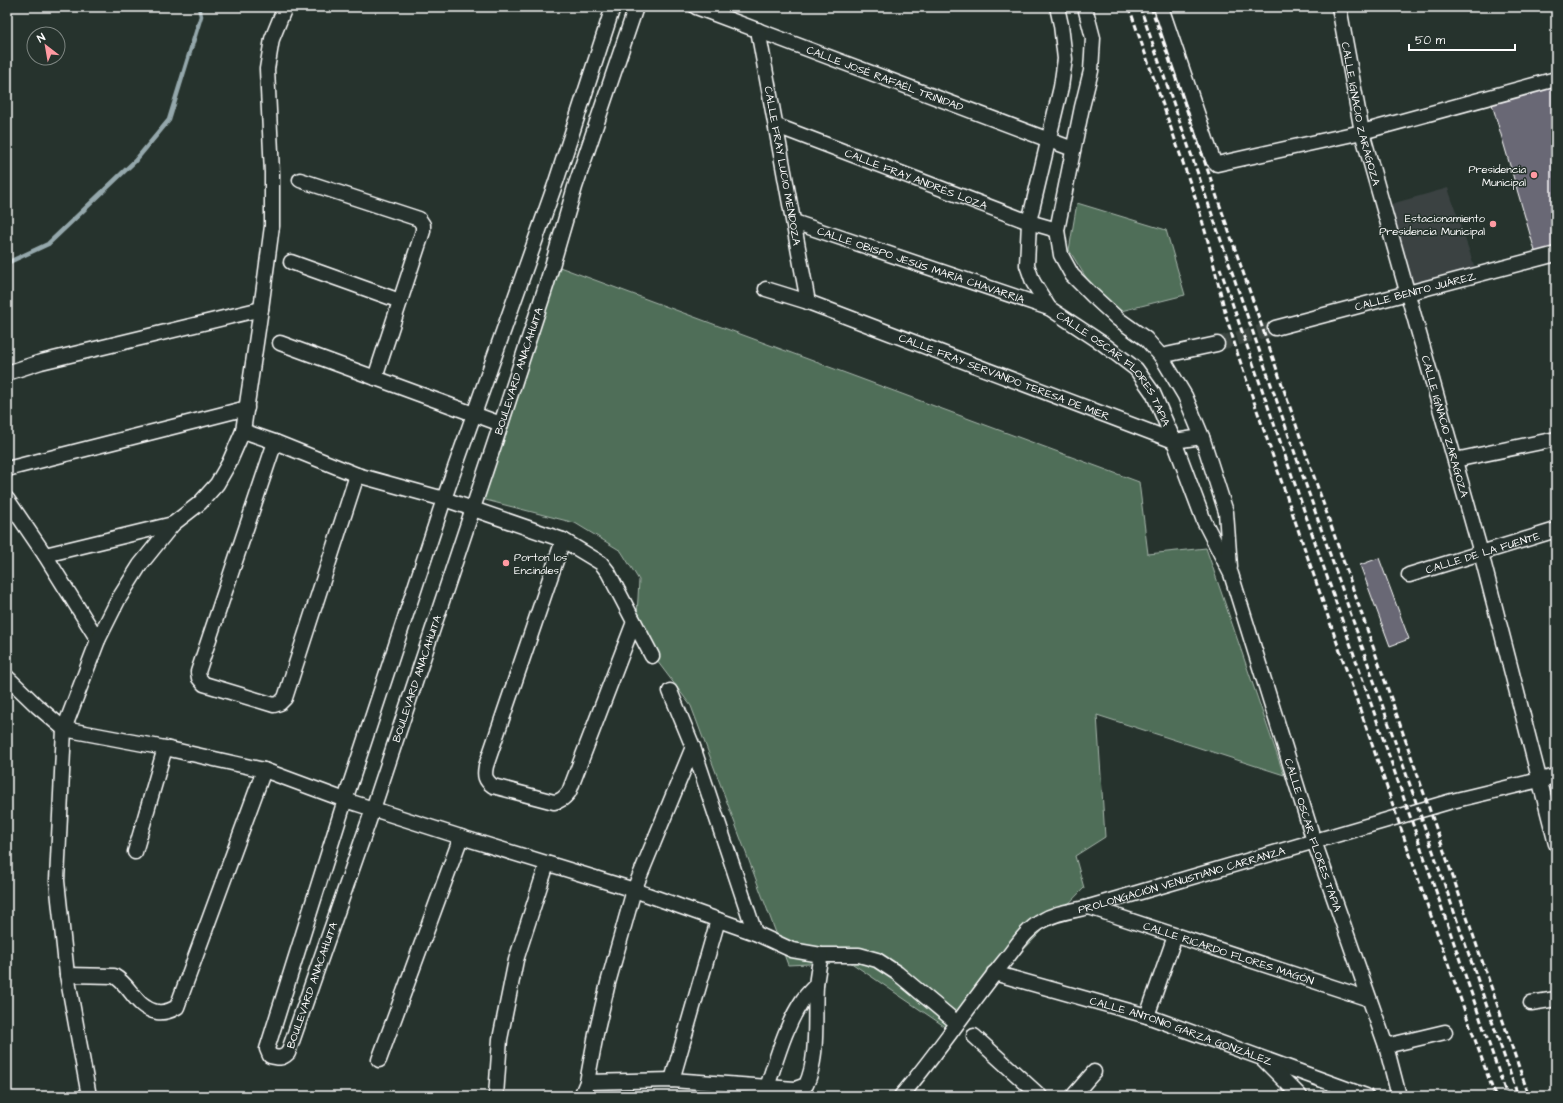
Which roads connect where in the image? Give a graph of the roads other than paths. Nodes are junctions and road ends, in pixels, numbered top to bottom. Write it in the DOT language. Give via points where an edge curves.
graph roads {
  1 [pos="285,7"];
  2 [pos="613,7"];
  3 [pos="636,7"];
  4 [pos="696,7"];
  5 [pos="1057,7"];
  6 [pos="1085,7"];
  7 [pos="1161,7"];
  8 [pos="1340,7"];
  9 [pos="758,30"];
  10 [pos="1556,79"];
  11 [pos="777,126"];
  12 [pos="1362,132"];
  13 [pos="1049,140"];
  14 [pos="1073,149"];
  15 [pos="300,180"];
  16 [pos="556,182"];
  17 [pos="575,187"];
  18 [pos="794,222"];
  19 [pos="1029,222"];
  20 [pos="1057,230"];
  21 [pos="1556,254"];
  22 [pos="291,262"];
  23 [pos="766,289"];
  24 [pos="1408,293"];
  25 [pos="400,301"];
  26 [pos="808,302"];
  27 [pos="1049,308"];
  28 [pos="261,309"];
  29 [pos="1275,328"];
  30 [pos="280,343"];
  31 [pos="1217,344"];
  32 [pos="1161,356"];
  33 [pos="7,375"];
  34 [pos="375,378"];
  35 [pos="247,408"];
  36 [pos="474,415"];
  37 [pos="501,424"];
  38 [pos="242,432"];
  39 [pos="1202,437"];
  40 [pos="1556,439"];
  41 [pos="1174,441"];
  42 [pos="275,442"];
  43 [pos="1455,460"];
  44 [pos="7,469"];
  45 [pos="357,474"];
  46 [pos="7,499"];
  47 [pos="444,499"];
  48 [pos="473,509"];
  49 [pos="173,524"];
  50 [pos="1556,530"];
  51 [pos="563,540"];
  52 [pos="1481,553"];
  53 [pos="44,554"];
  54 [pos="1231,574"];
  55 [pos="1409,575"];
  56 [pos="634,622"];
  57 [pos="98,640"];
  58 [pos="652,656"];
  59 [pos="7,677"];
  60 [pos="670,691"];
  61 [pos="64,729"];
  62 [pos="692,746"];
  63 [pos="165,748"];
  64 [pos="264,770"];
  65 [pos="1556,776"];
  66 [pos="1540,780"];
  67 [pos="345,800"];
  68 [pos="373,808"];
  69 [pos="461,837"];
  70 [pos="1314,841"];
  71 [pos="1556,844"];
  72 [pos="135,852"];
  73 [pos="547,864"];
  74 [pos="634,890"];
  75 [pos="1089,907"];
  76 [pos="718,920"];
  77 [pos="755,933"];
  78 [pos="1175,936"];
  79 [pos="821,955"];
  80 [pos="994,973"];
  81 [pos="67,975"];
  82 [pos="816,985"];
  83 [pos="1369,999"];
  84 [pos="1556,999"];
  85 [pos="1531,1003"];
  86 [pos="1147,1016"];
  87 [pos="957,1023"];
  88 [pos="1445,1032"];
  89 [pos="974,1036"];
  90 [pos="1386,1046"];
  91 [pos="1261,1057"];
  92 [pos="379,1060"];
  93 [pos="1094,1072"];
  94 [pos="672,1080"];
  95 [pos="587,1082"];
  96 [pos="767,1087"];
  97 [pos="89,1096"];
  98 [pos="496,1096"];
  99 [pos="581,1096"];
  100 [pos="901,1096"];
  101 [pos="1040,1096"];
  102 [pos="1073,1096"];
  103 [pos="1300,1096"];
  104 [pos="1366,1096"];
  105 [pos="1399,1096"];
  1 -- 28 [label="street" via="272,39 268,69 272,226"];
  2 -- 16 [label="street, BOULEVARD ANACAHUITA"];
  3 -- 17 [label="street, BOULEVARD ANACAHUITA"];
  4 -- 9 [label="street, CALLE JOSÉ RAFAÉL TRINIDAD"];
  5 -- 13 [label="street, CALLE OSCAR FLORES TAPIA" via="1065,60"];
  6 -- 14 [label="street, CALLE OSCAR FLORES TAPIA" via="1093,38 1091,71"];
  7 -- 12 [label="street" via="1213,160 1217,164"];
  8 -- 12 [label="street, CALLE IGNACIO ZARAGOZA"];
  9 -- 11 [label="street, CALLE FRAY LUCIO MENDOZA"];
  9 -- 13 [label="street, CALLE JOSÉ RAFAÉL TRINIDAD"];
  10 -- 12 [label="street"];
  11 -- 18 [label="street, CALLE FRAY LUCIO MENDOZA"];
  11 -- 19 [label="street, CALLE FRAY ANDRÉS LOZA"];
  12 -- 24 [label="street, CALLE IGNACIO ZARAGOZA"];
  13 -- 14 [label="street, CALLE JOSÉ RAFAÉL TRINIDAD"];
  13 -- 19 [label="street, CALLE OSCAR FLORES TAPIA"];
  14 -- 20 [label="street, CALLE OSCAR FLORES TAPIA"];
  15 -- 25 [label="street" via="419,219 423,231"];
  16 -- 17 [label="street"];
  16 -- 36 [label="street, BOULEVARD ANACAHUITA"];
  17 -- 37 [label="street, BOULEVARD ANACAHUITA"];
  18 -- 26 [label="street, CALLE FRAY LUCIO MENDOZA"];
  18 -- 27 [label="street, CALLE OBISPO JESÚS MARÍA CHAVARRÍA"];
  19 -- 20 [label="street, CALLE FRAY ANDRÉS LOZA"];
  19 -- 27 [label="street, CALLE OSCAR FLORES TAPIA" via="1027,265 1033,282"];
  20 -- 32 [label="street, CALLE OSCAR FLORES TAPIA" via="1061,255 1072,275"];
  21 -- 24 [label="street, CALLE BENITO JUÁREZ"];
  22 -- 25 [label="street"];
  23 -- 26 [label="street, CALLE FRAY SERVANDO TERESA DE MIER"];
  24 -- 29 [label="street, CALLE BENITO JUÁREZ"];
  24 -- 43 [label="street, CALLE IGNACIO ZARAGOZA"];
  25 -- 34 [label="street"];
  26 -- 41 [label="street, CALLE FRAY SERVANDO TERESA DE MIER"];
  27 -- 41 [label="street, CALLE OSCAR FLORES TAPIA" via="1136,369 1153,392"];
  28 -- 33 [label="street" via="41,362"];
  28 -- 35 [label="street"];
  30 -- 34 [label="street"];
  31 -- 32 [label="street"];
  32 -- 39 [label="street, CALLE OSCAR FLORES TAPIA" via="1185,396"];
  34 -- 36 [label="street"];
  35 -- 38 [label="street"];
  35 -- 44 [label="street"];
  36 -- 37 [label="street"];
  36 -- 47 [label="street, BOULEVARD ANACAHUITA"];
  37 -- 48 [label="street, BOULEVARD ANACAHUITA"];
  38 -- 42 [label="street"];
  38 -- 49 [label="street" via="217,484 200,503"];
  39 -- 41 [label="street, CALLE FRAY SERVANDO TERESA DE MIER"];
  39 -- 54 [label="street, CALLE OSCAR FLORES TAPIA" via="1226,512"];
  40 -- 43 [label="street"];
  41 -- 54 [label="street, CALLE OSCAR FLORES TAPIA" via="1204,522"];
  42 -- 45 [label="street"];
  42 -- 45 [label="street" via="198,672 204,684 274,705 285,698"];
  43 -- 52 [label="street, CALLE IGNACIO ZARAGOZA"];
  45 -- 47 [label="street"];
  46 -- 53 [label="street"];
  47 -- 48 [label="street"];
  47 -- 67 [label="street, BOULEVARD ANACAHUITA"];
  48 -- 51 [label="street"];
  48 -- 68 [label="street, BOULEVARD ANACAHUITA"];
  49 -- 53 [label="street"];
  49 -- 57 [label="street" via="140,565 118,600"];
  50 -- 52 [label="street, CALLE DE LA FUENTE"];
  51 -- 56 [label="street" via="601,563"];
  51 -- 56 [label="street" via="486,766 484,775 487,781 493,786 554,802 565,798"];
  52 -- 55 [label="street, CALLE DE LA FUENTE"];
  52 -- 66 [label="street, CALLE IGNACIO ZARAGOZA"];
  53 -- 57 [label="street"];
  54 -- 70 [label="street, CALLE OSCAR FLORES TAPIA"];
  56 -- 58 [label="street"];
  57 -- 61 [label="street"];
  59 -- 61 [label="street"];
  60 -- 62 [label="street"];
  61 -- 63 [label="street"];
  61 -- 81 [label="street" via="57,881"];
  62 -- 74 [label="street"];
  62 -- 77 [label="street"];
  63 -- 64 [label="street"];
  63 -- 72 [label="street"];
  64 -- 67 [label="street"];
  64 -- 81 [label="street" via="177,1007 163,1013 148,1010 114,976"];
  65 -- 66 [label="street, PROLONGACIÓN VENUSTIANO CARRANZA"];
  66 -- 70 [label="street, PROLONGACIÓN VENUSTIANO CARRANZA" via="1452,801"];
  66 -- 71 [label="street, CALLE IGNACIO ZARAGOZA"];
  67 -- 68 [label="street"];
  67 -- 68 [label="street, BOULEVARD ANACAHUITA" via="266,1049 268,1054 275,1057 284,1057 288,1053"];
  68 -- 69 [label="street"];
  69 -- 73 [label="street"];
  69 -- 92 [label="street"];
  70 -- 75 [label="street, PROLONGACIÓN VENUSTIANO CARRANZA"];
  70 -- 83 [label="street, CALLE OSCAR FLORES TAPIA"];
  73 -- 74 [label="street"];
  73 -- 98 [label="street" via="516,960 500,1039"];
  74 -- 76 [label="street"];
  74 -- 95 [label="street" via="608,983"];
  75 -- 78 [label="street, CALLE RICARDO FLORES MAGÓN"];
  75 -- 80 [label="street, PROLONGACIÓN VENUSTIANO CARRANZA" via="1041,921 1030,930"];
  76 -- 77 [label="street"];
  76 -- 94 [label="street"];
  77 -- 79 [label="street" via="792,950"];
  78 -- 83 [label="street, CALLE RICARDO FLORES MAGÓN"];
  78 -- 86 [label="street"];
  79 -- 82 [label="street"];
  79 -- 87 [label="street" via="859,955 877,960 897,973"];
  80 -- 86 [label="street, CALLE ANTONIO GARZA GONZÁLEZ"];
  80 -- 87 [label="street, PROLONGACIÓN VENUSTIANO CARRANZA"];
  81 -- 97 [label="street"];
  82 -- 96 [label="street" via="794,1014"];
  82 -- 96 [label="street" via="811,1075 806,1085 794,1090"];
  83 -- 90 [label="street, CALLE OSCAR FLORES TAPIA"];
  84 -- 85 [label="street"];
  86 -- 91 [label="street, CALLE ANTONIO GARZA GONZÁLEZ"];
  87 -- 100 [label="street, PROLONGACIÓN VENUSTIANO CARRANZA"];
  88 -- 90 [label="street"];
  89 -- 101 [label="street"];
  90 -- 105 [label="street, CALLE OSCAR FLORES TAPIA"];
  91 -- 103 [label="street"];
  91 -- 104 [label="street, CALLE ANTONIO GARZA GONZÁLEZ"];
  93 -- 102 [label="street"];
  94 -- 95 [label="street"];
  94 -- 96 [label="street"];
  95 -- 99 [label="street"];
}
